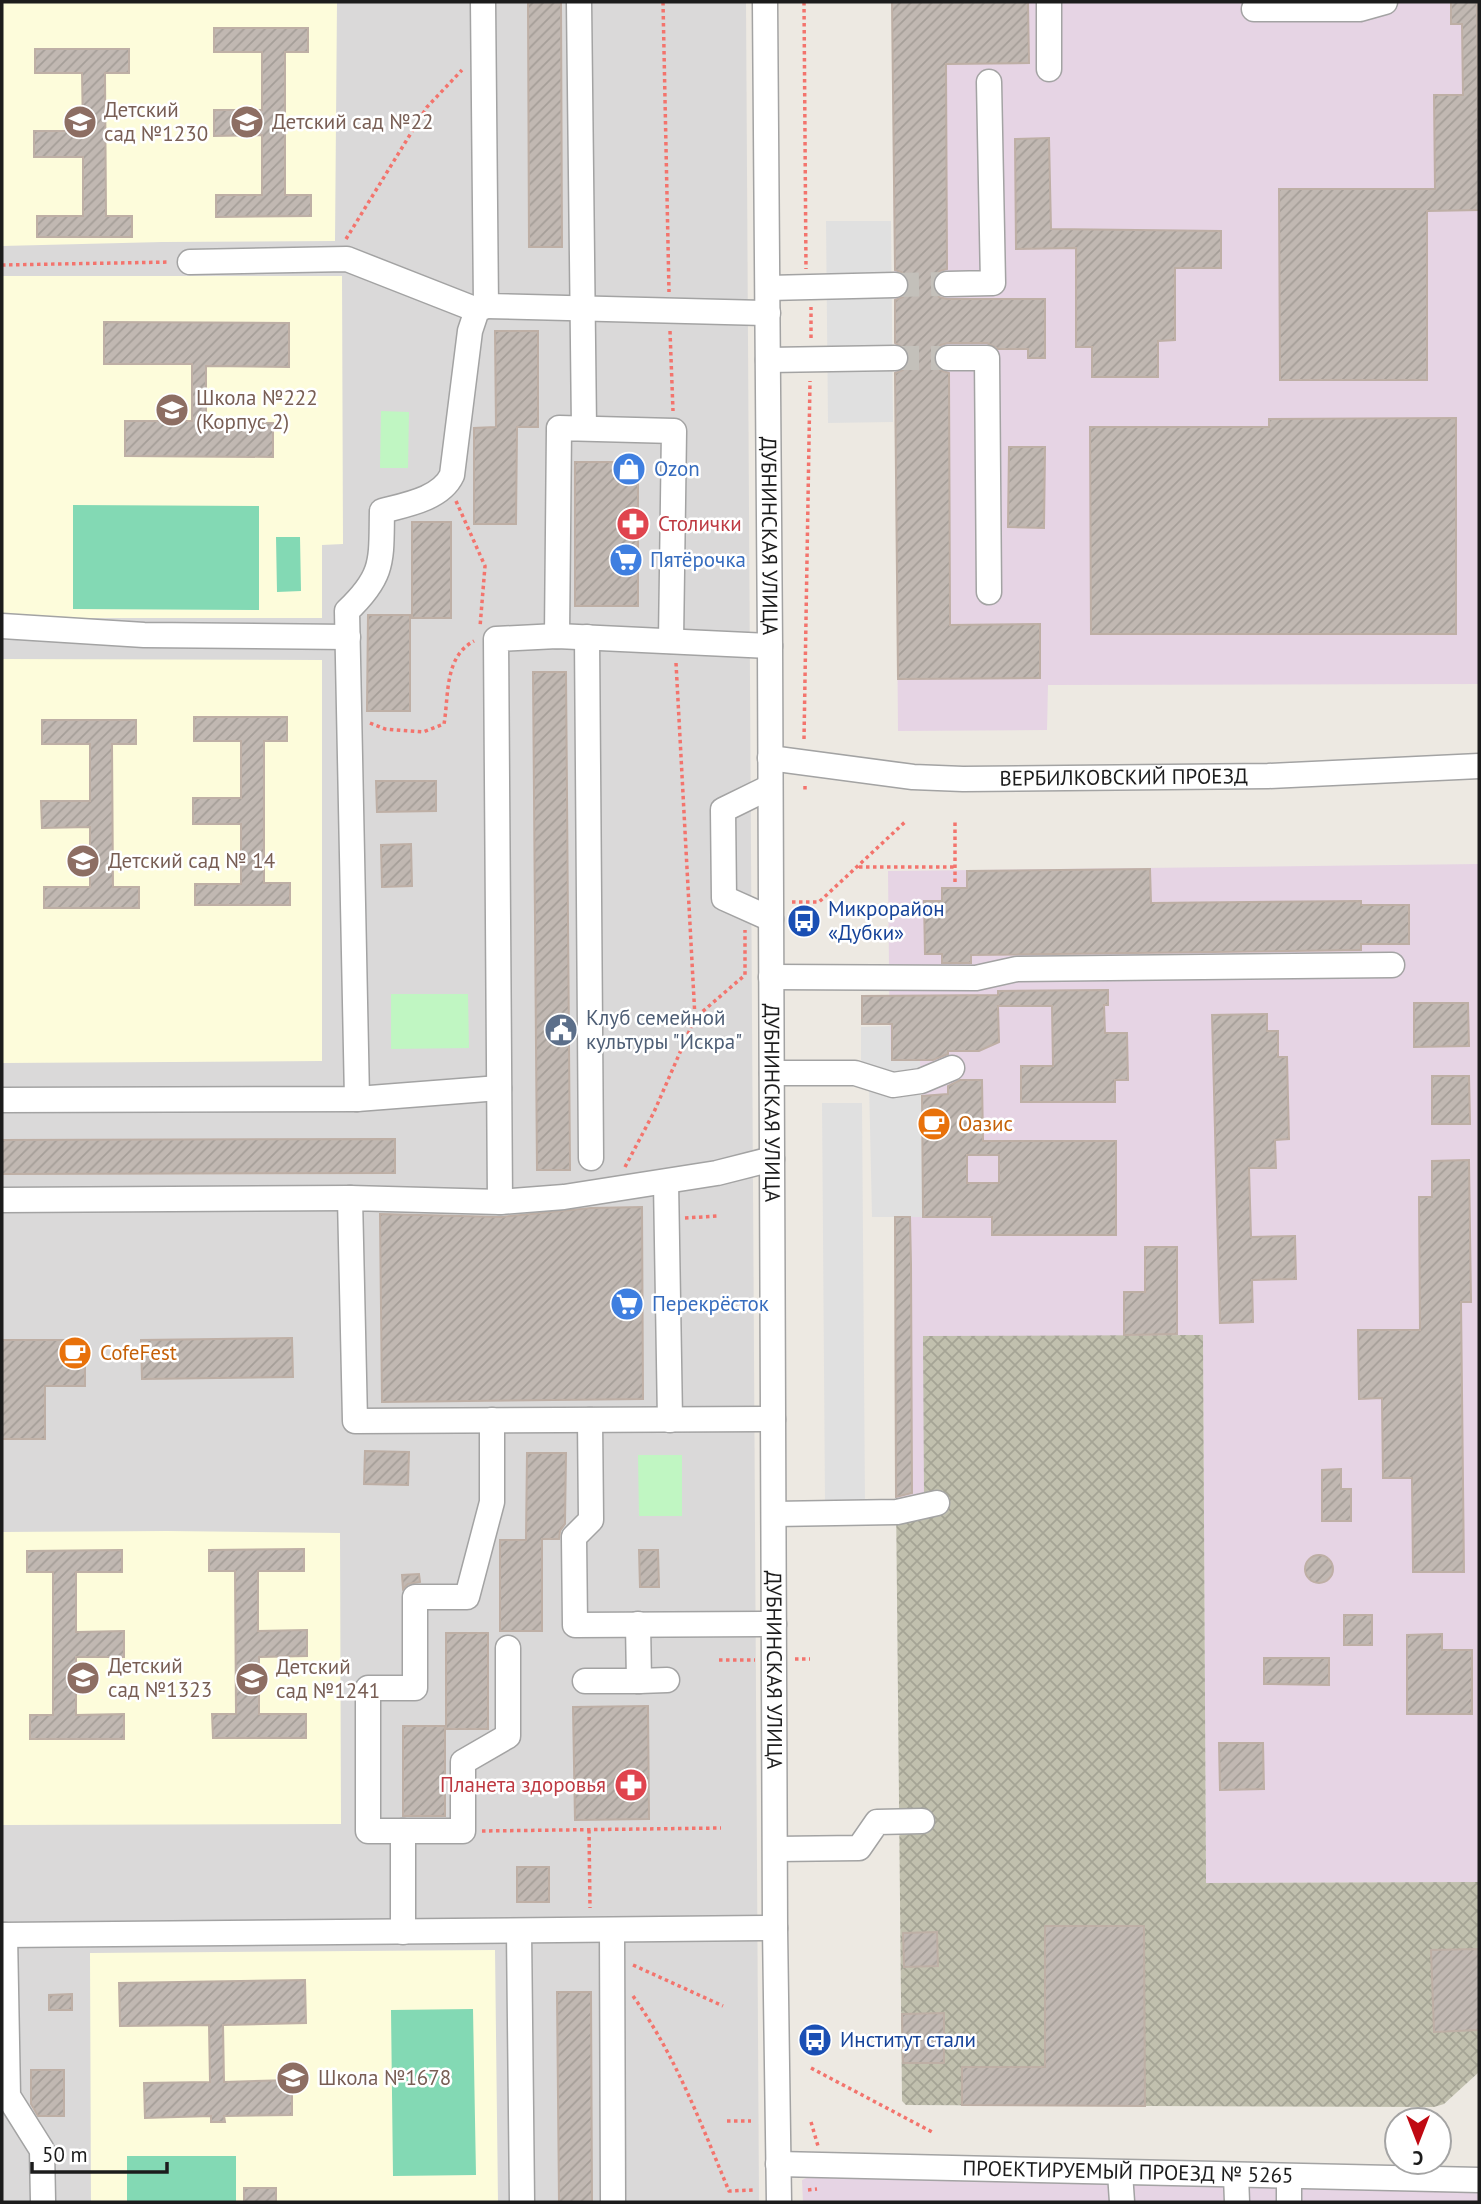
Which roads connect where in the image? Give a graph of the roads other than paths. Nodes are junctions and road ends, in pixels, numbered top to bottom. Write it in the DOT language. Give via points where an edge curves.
graph roads {
  1 [pos="483,2"];
  2 [pos="579,2"];
  3 [pos="765,2"];
  4 [pos="1049,2"];
  5 [pos="1385,2"];
  6 [pos="1254,9"];
  7 [pos="1049,69"];
  8 [pos="989,82"];
  9 [pos="190,262"];
  10 [pos="947,284"];
  11 [pos="895,285"];
  12 [pos="768,288"];
  13 [pos="482,308"];
  14 [pos="584,309"];
  15 [pos="768,313"];
  16 [pos="895,358"];
  17 [pos="948,358"];
  18 [pos="768,360"];
  19 [pos="584,428"];
  20 [pos="989,592"];
  21 [pos="2,626"];
  22 [pos="557,636"];
  23 [pos="587,637"];
  24 [pos="348,638"];
  25 [pos="673,641"];
  26 [pos="770,646"];
  27 [pos="770,758"];
  28 [pos="1479,766"];
  29 [pos="770,786"];
  30 [pos="771,919"];
  31 [pos="1392,965"];
  32 [pos="771,977"];
  33 [pos="952,1068"];
  34 [pos="772,1073"];
  35 [pos="499,1088"];
  36 [pos="357,1099"];
  37 [pos="2,1100"];
  38 [pos="590,1158"];
  39 [pos="772,1159"];
  40 [pos="666,1182"];
  41 [pos="350,1198"];
  42 [pos="2,1200"];
  43 [pos="500,1202"];
  44 [pos="773,1419"];
  45 [pos="492,1420"];
  46 [pos="590,1420"];
  47 [pos="670,1420"];
  48 [pos="937,1503"];
  49 [pos="774,1514"];
  50 [pos="638,1624"];
  51 [pos="774,1624"];
  52 [pos="509,1648"];
  53 [pos="667,1680"];
  54 [pos="585,1681"];
  55 [pos="639,1681"];
  56 [pos="922,1821"];
  57 [pos="403,1831"];
  58 [pos="775,1849"];
  59 [pos="775,1928"];
  60 [pos="519,1931"];
  61 [pos="403,1932"];
  62 [pos="3,1935"];
  63 [pos="607,1946"];
  64 [pos="778,2164"];
  65 [pos="1120,2173"];
  66 [pos="1236,2176"];
  67 [pos="1289,2177"];
  68 [pos="1479,2180"];
  69 [pos="43,2202"];
  70 [pos="522,2202"];
  71 [pos="613,2202"];
  72 [pos="779,2202"];
  73 [pos="1122,2202"];
  74 [pos="1237,2202"];
  75 [pos="1289,2202"];
  1 -- 13 [label="street"];
  2 -- 14 [label="street"];
  3 -- 12 [label="street, ДУБНИНСКАЯ УЛИЦА"];
  4 -- 7 [label="street"];
  5 -- 6 [label="street" via="1360,9"];
  8 -- 10 [label="street" via="993,283"];
  9 -- 13 [label="street" via="347,259"];
  11 -- 12 [label="street"];
  12 -- 15 [label="street, ДУБНИНСКАЯ УЛИЦА"];
  13 -- 14 [label="street"];
  13 -- 24 [label="street" via="470,331 452,475 424,499 382,511 376,579 347,611"];
  14 -- 15 [label="street"];
  14 -- 19 [label="street"];
  15 -- 18 [label="street, ДУБНИНСКАЯ УЛИЦА"];
  16 -- 18 [label="street"];
  17 -- 20 [label="street" via="987,358"];
  18 -- 26 [label="street, ДУБНИНСКАЯ УЛИЦА"];
  19 -- 22 [label="street" via="559,428"];
  19 -- 25 [label="street" via="674,430"];
  21 -- 24 [label="street" via="144,635"];
  22 -- 23 [label="street"];
  22 -- 35 [label="street" via="496,639"];
  23 -- 25 [label="street"];
  23 -- 38 [label="street"];
  24 -- 36 [label="street"];
  25 -- 26 [label="street"];
  26 -- 27 [label="street, ДУБНИНСКАЯ УЛИЦА"];
  27 -- 28 [label="street, ВЕРБИЛКОВСКИЙ ПРОЕЗД" via="963,779 1268,776"];
  27 -- 29 [label="street, ДУБНИНСКАЯ УЛИЦА"];
  29 -- 30 [label="street, ДУБНИНСКАЯ УЛИЦА"];
  29 -- 30 [label="street" via="723,810 724,898"];
  30 -- 32 [label="street, ДУБНИНСКАЯ УЛИЦА"];
  31 -- 32 [label="street" via="1017,969 976,978"];
  32 -- 34 [label="street, ДУБНИНСКАЯ УЛИЦА"];
  33 -- 34 [label="street" via="921,1081 893,1085 855,1073"];
  34 -- 39 [label="street, ДУБНИНСКАЯ УЛИЦА"];
  35 -- 36 [label="street"];
  35 -- 43 [label="street"];
  36 -- 37 [label="street"];
  39 -- 40 [label="street"];
  39 -- 44 [label="street, ДУБНИНСКАЯ УЛИЦА"];
  40 -- 43 [label="street"];
  40 -- 47 [label="street"];
  41 -- 42 [label="street"];
  41 -- 43 [label="street"];
  41 -- 45 [label="street" via="355,1421"];
  44 -- 47 [label="street"];
  44 -- 49 [label="street, ДУБНИНСКАЯ УЛИЦА"];
  45 -- 46 [label="street"];
  45 -- 57 [label="street" via="492,1502 467,1597 415,1597 415,1688 368,1688 368,1831"];
  46 -- 47 [label="street"];
  46 -- 50 [label="street" via="591,1520 574,1537 575,1625"];
  48 -- 49 [label="street" via="897,1512"];
  49 -- 51 [label="street, ДУБНИНСКАЯ УЛИЦА"];
  50 -- 51 [label="street"];
  50 -- 55 [label="street"];
  51 -- 58 [label="street, ДУБНИНСКАЯ УЛИЦА"];
  52 -- 57 [label="street" via="509,1736 463,1762 463,1831"];
  53 -- 55 [label="street"];
  54 -- 55 [label="street"];
  56 -- 58 [label="street" via="877,1822 859,1848"];
  57 -- 61 [label="street"];
  58 -- 59 [label="street, ДУБНИНСКАЯ УЛИЦА"];
  59 -- 63 [label="street"];
  59 -- 64 [label="street, ДУБНИНСКАЯ УЛИЦА"];
  60 -- 61 [label="street"];
  60 -- 63 [label="street"];
  60 -- 70 [label="street"];
  61 -- 62 [label="street"];
  62 -- 69 [label="street" via="8,2096 42,2150"];
  63 -- 71 [label="street"];
  64 -- 65 [label="street, ПРОЕКТИРУЕМЫЙ ПРОЕЗД № 5265"];
  64 -- 72 [label="street, ДУБНИНСКАЯ УЛИЦА"];
  65 -- 66 [label="street, ПРОЕКТИРУЕМЫЙ ПРОЕЗД № 5265"];
  65 -- 73 [label="street"];
  66 -- 67 [label="street, ПРОЕКТИРУЕМЫЙ ПРОЕЗД № 5265"];
  66 -- 74 [label="street"];
  67 -- 68 [label="street, ПРОЕКТИРУЕМЫЙ ПРОЕЗД № 5265"];
  67 -- 75 [label="street"];
}
